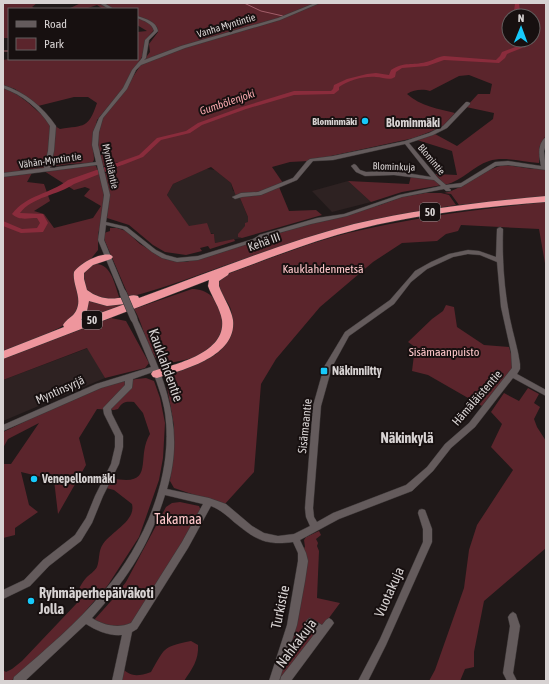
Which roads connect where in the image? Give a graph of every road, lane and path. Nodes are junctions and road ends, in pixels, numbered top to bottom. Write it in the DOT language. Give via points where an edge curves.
graph roads {
  1 [pos="101,3"];
  2 [pos="318,3"];
  3 [pos="110,8"];
  4 [pos="138,17"];
  5 [pos="139,64"];
  6 [pos="3,86"];
  7 [pos="468,103"];
  8 [pos="546,139"];
  9 [pos="406,142"];
  10 [pos="354,166"];
  11 [pos="101,168"];
  12 [pos="545,168"];
  13 [pos="47,169"];
  14 [pos="3,175"];
  15 [pos="436,179"];
  16 [pos="447,189"];
  17 [pos="235,197"];
  18 [pos="546,199"];
  19 [pos="103,223"];
  20 [pos="500,229"];
  21 [pos="108,257"];
  22 [pos="499,261"];
  23 [pos="231,268"];
  24 [pos="191,283"];
  25 [pos="172,290"];
  26 [pos="82,292"];
  27 [pos="217,295"];
  28 [pos="134,319"];
  29 [pos="53,335"];
  30 [pos="3,355"];
  31 [pos="156,371"];
  32 [pos="512,375"];
  33 [pos="129,378"];
  34 [pos="546,393"];
  35 [pos="3,428"];
  36 [pos="162,491"];
  37 [pos="209,502"];
  38 [pos="422,513"];
  39 [pos="315,527"];
  40 [pos="295,538"];
  41 [pos="3,594"];
  42 [pos="513,617"];
  43 [pos="86,619"];
  44 [pos="310,623"];
  45 [pos="128,630"];
  46 [pos="18,681"];
  47 [pos="117,681"];
  48 [pos="274,681"];
  49 [pos="285,681"];
  50 [pos="363,681"];
  51 [pos="512,681"];
  1 -- 3 [label="street"];
  2 -- 5 [label="street, Vanha Myntintie" via="279,19 183,47"];
  4 -- 5 [label="street, Mynttiläntie" via="157,28 146,43"];
  5 -- 11 [label="street, Mynttiläntie" via="98,124 96,145"];
  6 -- 13 [label="street" via="31,101 53,126"];
  7 -- 9 [label="street, Blomintie" via="445,127"];
  8 -- 12 [label="street" via="541,151"];
  9 -- 15 [label="street, Blomintie"];
  9 -- 17 [label="street" via="312,160 295,179 259,194"];
  10 -- 15 [label="street, Blominkuja" via="365,174 396,173"];
  11 -- 13 [label="street, Vähän-Myntin tie"];
  11 -- 19 [label="street, Mynttiläntie" via="107,190"];
  12 -- 16 [label="street" via="508,163 495,164 457,188"];
  13 -- 14 [label="street, Vähän-Myntin tie"];
  15 -- 16 [label="street, Blomintie"];
  16 -- 19 [label="street" via="401,196 190,260 171,259 154,251 125,228"];
  18 -- 23 [label="highway, Kehä III / 50" via="458,208 387,220 317,238"];
  19 -- 21 [label="street, Mynttiläntie" via="101,238"];
  20 -- 22 [label="street, Hämäläistentie"];
  21 -- 26 [label="highway" via="81,269 78,280"];
  21 -- 28 [label="street, Mynttiläntie, bridge"];
  22 -- 32 [label="street, Hämäläistentie" via="504,309 517,366"];
  22 -- 39 [label="street, Sisämaantie" via="474,252 456,254 442,260 412,278 398,297 347,334 328,367 317,406 309,508"];
  23 -- 24 [label="highway, Kehä III / 50"];
  23 -- 27 [label="highway" via="215,280 213,284"];
  24 -- 25 [label="highway, Kehä III / 50"];
  24 -- 26 [label="highway" via="111,302 96,301"];
  25 -- 27 [label="highway" via="200,286"];
  25 -- 29 [label="highway, Kehä III / 50"];
  26 -- 29 [label="highway" via="84,308 79,317"];
  27 -- 31 [label="highway" via="227,313 228,325 213,351"];
  28 -- 31 [label="street, Kauklahdentie"];
  29 -- 30 [label="highway, Kehä III / 50"];
  31 -- 33 [label="street, Myntinsyrjä"];
  31 -- 36 [label="street, Kauklahdentie" via="167,404 170,431 167,472"];
  32 -- 34 [label="street"];
  32 -- 39 [label="street, Hämäläistentie" via="472,425 448,446 430,469 410,488 336,516"];
  33 -- 35 [label="street, Myntinsyrjä" via="89,390"];
  33 -- 41 [label="street" via="129,386 107,408 120,436 119,447 115,464 89,520 78,538 46,563 27,584"];
  36 -- 37 [label="street"];
  36 -- 43 [label="street, Kauklahdentie" via="140,548 121,579"];
  37 -- 40 [label="street" via="230,512 262,537 278,540"];
  37 -- 45 [label="street" via="138,620"];
  38 -- 50 [label="street, Vuotakuja" via="427,525 428,542"];
  39 -- 40 [label="street, Hämäläistentie"];
  40 -- 48 [label="street, Turkistie" via="302,557 300,581 292,625"];
  42 -- 51 [label="street" via="515,626 508,673"];
  43 -- 45 [label="street" via="108,629"];
  43 -- 46 [label="street, Kauklahdentie"];
  44 -- 49 [label="street, Nahkakuja" via="326,627"];
  45 -- 47 [label="street"];
}
